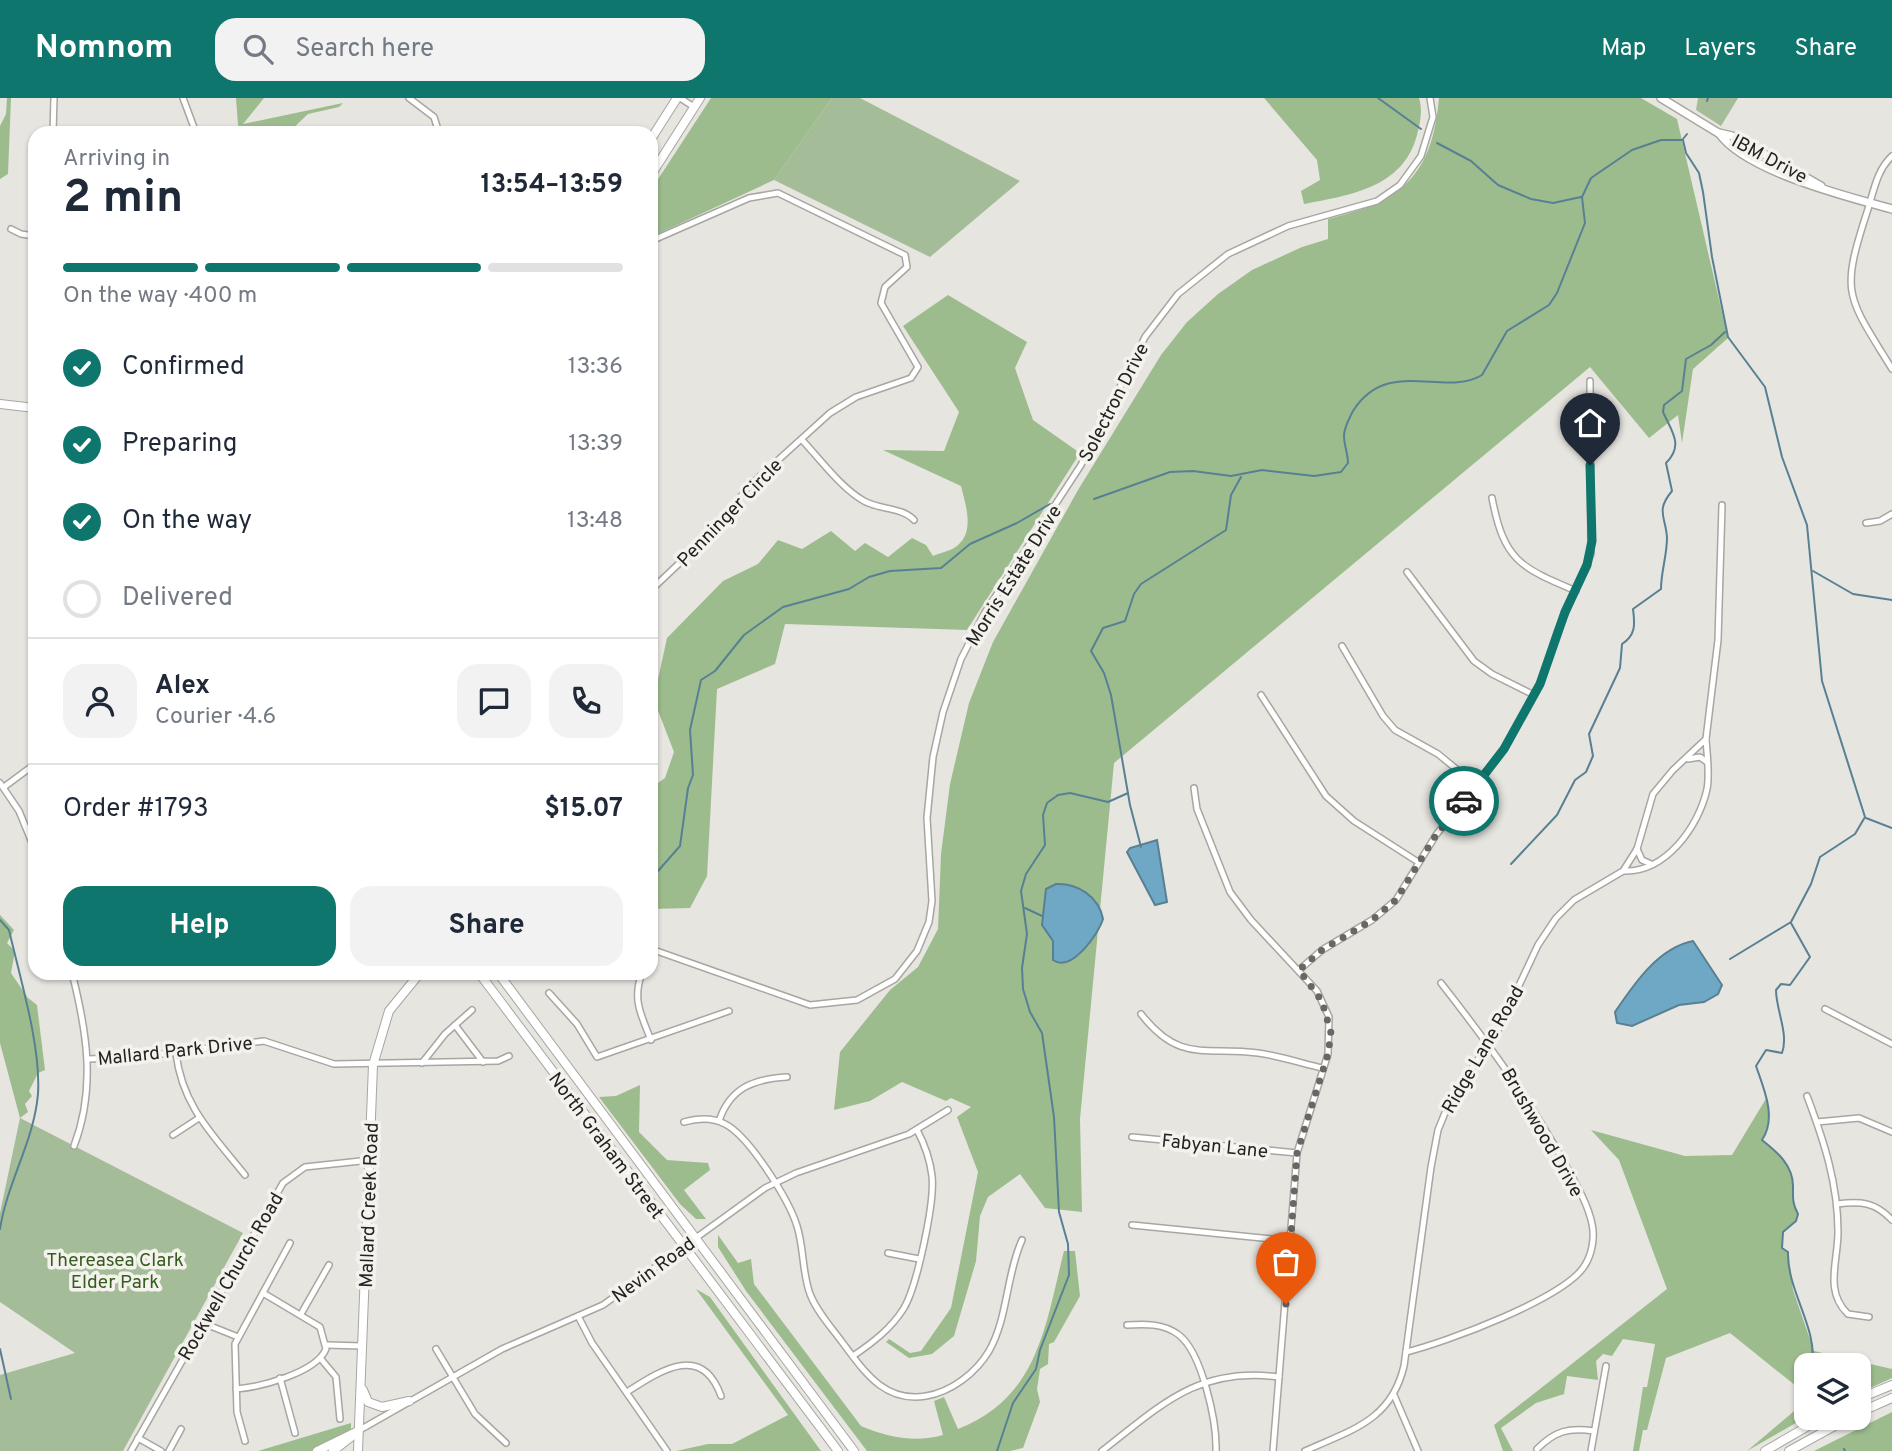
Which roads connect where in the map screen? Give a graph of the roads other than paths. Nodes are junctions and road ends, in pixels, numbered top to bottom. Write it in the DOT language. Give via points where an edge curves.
graph roads {
  1 [pos="54,98"];
  2 [pos="183,98"];
  3 [pos="409,98"];
  4 [pos="679,98"];
  5 [pos="700,98"];
  6 [pos="1430,98"];
  7 [pos="1661,98"];
  8 [pos="694,107"];
  9 [pos="53,126"];
  10 [pos="194,126"];
  11 [pos="436,126"];
  12 [pos="658,129"];
  13 [pos="1719,133"];
  14 [pos="1892,156"];
  15 [pos="658,165"];
  16 [pos="1821,186"];
  17 [pos="1870,203"];
  18 [pos="1892,209"];
  19 [pos="10,229"];
  20 [pos="28,235"];
  21 [pos="658,238"];
  22 [pos="1892,369"];
  23 [pos="1590,382"];
  24 [pos="0,404"];
  25 [pos="28,407"];
  26 [pos="802,440"];
  27 [pos="1069,486"];
  28 [pos="1492,498"];
  29 [pos="1722,505"];
  30 [pos="1892,514"];
  31 [pos="914,520"];
  32 [pos="1866,523"];
  33 [pos="1407,572"];
  34 [pos="658,583"];
  35 [pos="1576,591"];
  36 [pos="1342,646"];
  37 [pos="1261,695"];
  38 [pos="1534,695"];
  39 [pos="1706,740"];
  40 [pos="1684,760"];
  41 [pos="1707,762"];
  42 [pos="28,768"];
  43 [pos="2,785"];
  44 [pos="1477,786"];
  45 [pos="1194,788"];
  46 [pos="28,832"];
  47 [pos="1637,849"];
  48 [pos="1418,862"];
  49 [pos="1651,864"];
  50 [pos="1623,871"];
  51 [pos="658,952"];
  52 [pos="1299,970"];
  53 [pos="73,980"];
  54 [pos="414,980"];
  55 [pos="484,980"];
  56 [pos="503,980"];
  57 [pos="639,980"];
  58 [pos="1441,983"];
  59 [pos="549,993"];
  60 [pos="1825,1009"];
  61 [pos="472,1010"];
  62 [pos="729,1011"];
  63 [pos="1141,1014"];
  64 [pos="455,1025"];
  65 [pos="651,1040"];
  66 [pos="1892,1044"];
  67 [pos="1488,1045"];
  68 [pos="176,1053"];
  69 [pos="509,1056"];
  70 [pos="88,1059"];
  71 [pos="483,1062"];
  72 [pos="422,1063"];
  73 [pos="373,1065"];
  74 [pos="1322,1068"];
  75 [pos="787,1077"];
  76 [pos="1807,1096"];
  77 [pos="948,1110"];
  78 [pos="200,1118"];
  79 [pos="719,1121"];
  80 [pos="684,1122"];
  81 [pos="1817,1122"];
  82 [pos="917,1130"];
  83 [pos="1892,1132"];
  84 [pos="173,1135"];
  85 [pos="1132,1137"];
  86 [pos="74,1146"];
  87 [pos="1297,1153"];
  88 [pos="370,1160"];
  89 [pos="245,1175"];
  90 [pos="774,1184"];
  91 [pos="1837,1204"];
  92 [pos="1892,1220"];
  93 [pos="1132,1225"];
  94 [pos="697,1237"];
  95 [pos="1022,1240"];
  96 [pos="1290,1241"];
  97 [pos="290,1243"];
  98 [pos="684,1248"];
  99 [pos="888,1253"];
  100 [pos="919,1259"];
  101 [pos="329,1265"];
  102 [pos="262,1293"];
  103 [pos="301,1314"];
  104 [pos="578,1316"];
  105 [pos="1869,1317"];
  106 [pos="203,1322"];
  107 [pos="1127,1325"];
  108 [pos="238,1337"];
  109 [pos="327,1345"];
  110 [pos="362,1346"];
  111 [pos="436,1349"];
  112 [pos="1406,1352"];
  113 [pos="853,1356"];
  114 [pos="321,1359"];
  115 [pos="1606,1366"];
  116 [pos="1279,1377"];
  117 [pos="280,1378"];
  118 [pos="452,1378"];
  119 [pos="361,1380"];
  120 [pos="1203,1382"];
  121 [pos="1892,1385"];
  122 [pos="236,1389"];
  123 [pos="627,1392"];
  124 [pos="1871,1394"];
  125 [pos="1394,1395"];
  126 [pos="721,1396"];
  127 [pos="1892,1398"];
  128 [pos="410,1401"];
  129 [pos="1871,1407"];
  130 [pos="340,1419"];
  131 [pos="181,1429"];
  132 [pos="1801,1430"];
  133 [pos="1827,1430"];
  134 [pos="358,1431"];
  135 [pos="1594,1431"];
  136 [pos="295,1433"];
  137 [pos="138,1438"];
  138 [pos="245,1441"];
  139 [pos="506,1443"];
  140 [pos="1537,1449"];
  141 [pos="131,1451"];
  142 [pos="161,1451"];
  143 [pos="169,1451"];
  144 [pos="317,1451"];
  145 [pos="333,1451"];
  146 [pos="358,1451"];
  147 [pos="667,1451"];
  148 [pos="838,1451"];
  149 [pos="854,1451"];
  150 [pos="1102,1451"];
  151 [pos="1216,1451"];
  152 [pos="1273,1451"];
  153 [pos="1305,1451"];
  154 [pos="1418,1451"];
  155 [pos="1591,1451"];
  156 [pos="1765,1451"];
  157 [pos="1789,1451"];
  1 -- 9 [label="street"];
  2 -- 10 [label="street"];
  3 -- 11 [label="street" via="433,117"];
  4 -- 8 [label="street"];
  4 -- 12 [label="main road"];
  5 -- 8 [label="main road"];
  6 -- 27 [label="street, Solectron Drive" via="1433,117 1421,156 1400,185 1377,201 1288,226 1228,254 1178,294 1129,363"];
  7 -- 13 [label="street, IBM Drive"];
  8 -- 15 [label="main road"];
  13 -- 16 [label="street, IBM Drive"];
  13 -- 16 [label="street, IBM Drive" via="1733,147 1779,173"];
  14 -- 17 [label="street" via="1881,170"];
  16 -- 17 [label="street, IBM Drive"];
  17 -- 18 [label="street, IBM Drive"];
  17 -- 22 [label="street" via="1850,263 1849,284 1859,315"];
  19 -- 20 [label="street"];
  21 -- 26 [label="street, Penninger Circle" via="773,192 905,255 907,267 885,287 881,300 918,363 917,371 838,406"];
  23 -- 35 [label="street" via="1592,541"];
  24 -- 25 [label="main road"];
  26 -- 31 [label="street" via="857,497 876,507 909,514"];
  26 -- 34 [label="street, Penninger Circle" via="746,489 725,520"];
  27 -- 51 [label="street, Morris Estate Drive" via="984,614 961,659 933,757 927,818 929,922 918,951 895,979 857,1000 810,1005"];
  28 -- 35 [label="street" via="1501,536 1516,558 1535,573"];
  29 -- 39 [label="street, Ridge Lane Road" via="1719,630"];
  30 -- 32 [label="street"];
  33 -- 38 [label="street" via="1474,661"];
  35 -- 38 [label="street"];
  36 -- 44 [label="street" via="1395,730 1438,754"];
  37 -- 48 [label="street" via="1326,796 1354,821"];
  38 -- 44 [label="street"];
  39 -- 40 [label="street, Ridge Lane Road"];
  39 -- 41 [label="street, Ridge Lane Road"];
  40 -- 41 [label="street" via="1695,756"];
  40 -- 47 [label="street, Ridge Lane Road" via="1653,794"];
  41 -- 49 [label="street, Ridge Lane Road" via="1707,786 1690,830"];
  42 -- 43 [label="street"];
  43 -- 46 [label="street"];
  44 -- 48 [label="street"];
  45 -- 52 [label="street" via="1202,822 1230,892"];
  47 -- 49 [label="street" via="1642,860"];
  47 -- 50 [label="street, Ridge Lane Road"];
  48 -- 52 [label="street" via="1389,907"];
  49 -- 50 [label="street, Ridge Lane Road"];
  50 -- 67 [label="street, Ridge Lane Road" via="1574,900 1556,918"];
  52 -- 74 [label="street" via="1317,991 1329,1017 1330,1043"];
  53 -- 70 [label="street"];
  54 -- 73 [label="main road, Mallard Creek Road" via="389,1012"];
  55 -- 98 [label="main road, North Graham Street"];
  56 -- 94 [label="main road, North Graham Street"];
  57 -- 65 [label="street" via="636,1002"];
  58 -- 67 [label="street, Brushwood Drive"];
  59 -- 65 [label="street" via="577,1024 597,1057"];
  60 -- 66 [label="street"];
  61 -- 64 [label="street"];
  62 -- 65 [label="street"];
  63 -- 74 [label="street" via="1162,1037 1194,1051 1257,1053"];
  64 -- 71 [label="street"];
  64 -- 72 [label="street"];
  67 -- 112 [label="street, Ridge Lane Road" via="1449,1102 1438,1130"];
  67 -- 112 [label="street, Brushwood Drive" via="1521,1091 1584,1202 1592,1225 1590,1253 1576,1277 1542,1298"];
  68 -- 70 [label="street, Mallard Park Drive"];
  68 -- 73 [label="street, Mallard Park Drive" via="264,1041 324,1062"];
  68 -- 78 [label="street" via="183,1090"];
  69 -- 71 [label="street, Mallard Park Drive"];
  70 -- 86 [label="street" via="86,1104"];
  71 -- 72 [label="street, Mallard Park Drive"];
  72 -- 73 [label="street, Mallard Park Drive"];
  73 -- 88 [label="main road, Mallard Creek Road"];
  74 -- 87 [label="street"];
  75 -- 79 [label="street" via="748,1084 731,1097"];
  76 -- 81 [label="street"];
  77 -- 82 [label="street, Nevin Road"];
  78 -- 84 [label="street"];
  78 -- 89 [label="street"];
  79 -- 80 [label="street"];
  79 -- 90 [label="street" via="740,1135"];
  81 -- 83 [label="street" via="1859,1118"];
  81 -- 91 [label="street" via="1833,1172"];
  82 -- 90 [label="street, Nevin Road"];
  82 -- 100 [label="street" via="927,1149 932,1184"];
  85 -- 87 [label="street, Fabyan Lane"];
  87 -- 96 [label="street"];
  88 -- 106 [label="street, Rockwell Church Road" via="315,1164 289,1176"];
  88 -- 110 [label="main road, Mallard Creek Road"];
  90 -- 94 [label="street, Nevin Road"];
  90 -- 113 [label="street" via="798,1228 813,1301"];
  91 -- 92 [label="street" via="1865,1202"];
  91 -- 105 [label="street" via="1835,1296 1849,1314"];
  93 -- 96 [label="street"];
  94 -- 98 [label="street, Nevin Road"];
  94 -- 149 [label="main road, North Graham Street"];
  95 -- 113 [label="street" via="993,1341 982,1361 962,1380 934,1394 901,1395 877,1384"];
  96 -- 116 [label="street"];
  97 -- 102 [label="street"];
  98 -- 104 [label="street, Nevin Road" via="620,1294"];
  98 -- 148 [label="main road, North Graham Street"];
  99 -- 100 [label="street"];
  100 -- 113 [label="street" via="904,1307 888,1328"];
  101 -- 103 [label="street"];
  102 -- 103 [label="street"];
  102 -- 108 [label="street"];
  103 -- 109 [label="street" via="320,1327"];
  104 -- 118 [label="street, Nevin Road" via="519,1341"];
  104 -- 123 [label="street"];
  106 -- 108 [label="street"];
  106 -- 137 [label="street, Rockwell Church Road"];
  107 -- 120 [label="street" via="1162,1327 1179,1335"];
  108 -- 122 [label="street"];
  109 -- 110 [label="street"];
  109 -- 114 [label="street"];
  110 -- 119 [label="main road, Mallard Creek Road"];
  111 -- 118 [label="street"];
  112 -- 125 [label="street, Ridge Lane Road"];
  114 -- 117 [label="street"];
  114 -- 130 [label="street" via="336,1377"];
  115 -- 135 [label="street"];
  116 -- 120 [label="street" via="1239,1374"];
  116 -- 152 [label="street"];
  117 -- 122 [label="street"];
  117 -- 136 [label="street"];
  118 -- 128 [label="street, Nevin Road"];
  118 -- 139 [label="street" via="475,1414"];
  119 -- 128 [label="main road" via="371,1404 389,1407"];
  119 -- 134 [label="main road, Mallard Creek Road"];
  120 -- 150 [label="street" via="1176,1395"];
  120 -- 151 [label="street" via="1215,1425"];
  121 -- 124 [label="main road"];
  122 -- 138 [label="street"];
  123 -- 126 [label="street" via="661,1370 686,1365 711,1377"];
  123 -- 147 [label="street"];
  125 -- 153 [label="street" via="1368,1421"];
  125 -- 154 [label="street"];
  127 -- 129 [label="main road"];
  128 -- 134 [label="street, Nevin Road"];
  131 -- 143 [label="street"];
  132 -- 156 [label="main road"];
  133 -- 157 [label="main road"];
  134 -- 144 [label="main road, Nevin Road"];
  134 -- 145 [label="main road, Nevin Road"];
  134 -- 146 [label="main road, Mallard Creek Road"];
  135 -- 140 [label="street" via="1564,1430"];
  135 -- 155 [label="street"];
  137 -- 141 [label="street, Rockwell Church Road"];
  137 -- 142 [label="street"];
}
